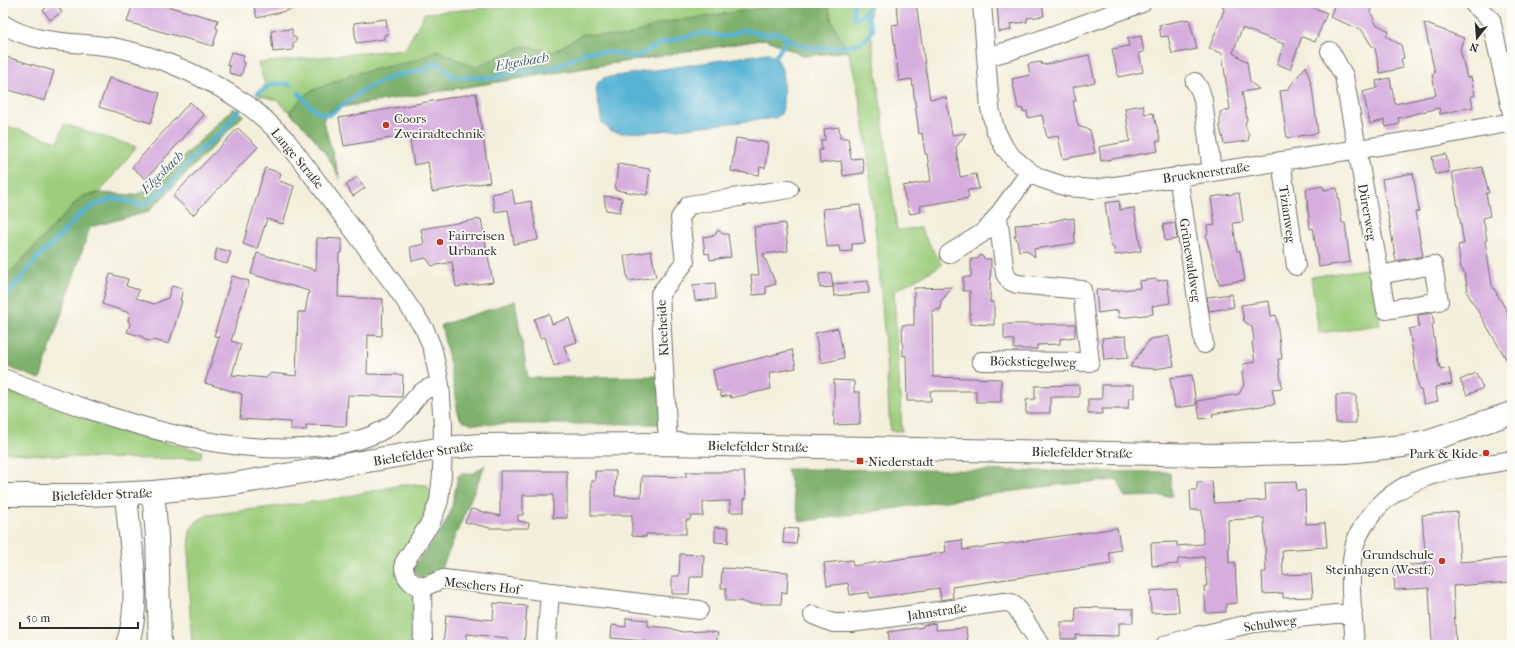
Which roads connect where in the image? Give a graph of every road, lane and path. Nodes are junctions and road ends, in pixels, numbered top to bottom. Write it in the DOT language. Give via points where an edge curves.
graph roads {
  1 [pos="982,3"];
  2 [pos="1142,3"];
  3 [pos="1473,3"];
  4 [pos="3,24"];
  5 [pos="1330,51"];
  6 [pos="986,56"];
  7 [pos="1195,82"];
  8 [pos="1512,113"];
  9 [pos="1512,122"];
  10 [pos="1357,149"];
  11 [pos="1281,161"];
  12 [pos="1030,172"];
  13 [pos="1212,172"];
  14 [pos="1178,176"];
  15 [pos="789,189"];
  16 [pos="998,216"];
  17 [pos="949,254"];
  18 [pos="1296,266"];
  19 [pos="1379,275"];
  20 [pos="1204,344"];
  21 [pos="981,361"];
  22 [pos="3,378"];
  23 [pos="440,385"];
  24 [pos="1512,413"];
  25 [pos="668,444"];
  26 [pos="443,448"];
  27 [pos="1512,460"];
  28 [pos="153,492"];
  29 [pos="126,494"];
  30 [pos="3,495"];
  31 [pos="422,586"];
  32 [pos="550,593"];
  33 [pos="699,610"];
  34 [pos="1353,612"];
  35 [pos="813,615"];
  36 [pos="127,645"];
  37 [pos="160,645"];
  38 [pos="423,645"];
  39 [pos="546,645"];
  40 [pos="1041,645"];
  41 [pos="1165,645"];
  42 [pos="1355,645"];
  1 -- 6 [label="street, Brucknerstraße"];
  2 -- 6 [label="street" via="1012,50"];
  3 -- 8 [label="street" via="1491,20"];
  4 -- 23 [label="street, Lange Straße" via="32,36 118,48 142,54 199,77 244,102 266,120 301,158 415,314 433,350"];
  5 -- 10 [label="street, Dürerweg" via="1344,76"];
  6 -- 12 [label="street, Brucknerstraße" via="990,108 995,129 1004,147"];
  7 -- 13 [label="street" via="1203,100"];
  9 -- 10 [label="street, Brucknerstraße"];
  10 -- 11 [label="street, Brucknerstraße"];
  10 -- 19 [label="street, Dürerweg"];
  11 -- 13 [label="street, Brucknerstraße"];
  11 -- 18 [label="street, Tizianweg"];
  12 -- 14 [label="street, Brucknerstraße" via="1054,184 1081,189"];
  12 -- 16 [label="street"];
  13 -- 14 [label="street, Brucknerstraße"];
  14 -- 20 [label="street, Grünewaldweg"];
  15 -- 25 [label="street, Kleeheide" via="689,205 680,218 685,262 660,294"];
  16 -- 17 [label="street" via="981,234"];
  16 -- 21 [label="street, Böckstiegelweg" via="1005,274 1010,281 1017,284 1082,290 1090,362"];
  22 -- 23 [label="street, Bielefelder Straße" via="118,419 164,431 221,443 273,448 333,444 358,440 380,432 402,415 423,390"];
  23 -- 26 [label="street, Lange Straße"];
  24 -- 25 [label="main road, Bielefelder Straße" via="1411,445 1320,453 1196,454"];
  25 -- 26 [label="main road, Bielefelder Straße" via="481,445"];
  26 -- 28 [label="main road, Bielefelder Straße" via="233,484"];
  26 -- 31 [label="street" via="440,491 435,512 404,563 408,579"];
  27 -- 34 [label="street" via="1425,477 1401,487 1385,499 1356,539 1351,568"];
  28 -- 29 [label="main road, Bielefelder Straße"];
  28 -- 37 [label="main road"];
  29 -- 30 [label="main road, Bielefelder Straße"];
  29 -- 36 [label="main road" via="134,589 133,621"];
  31 -- 32 [label="street, Meschers Hof" via="444,580"];
  31 -- 38 [label="street"];
  32 -- 33 [label="street, Meschers Hof"];
  32 -- 39 [label="street"];
  34 -- 41 [label="street, Schulweg" via="1254,624"];
  34 -- 42 [label="street"];
  35 -- 40 [label="street, Jahnstraße" via="833,623 852,623 1004,602 1016,607"];
}
